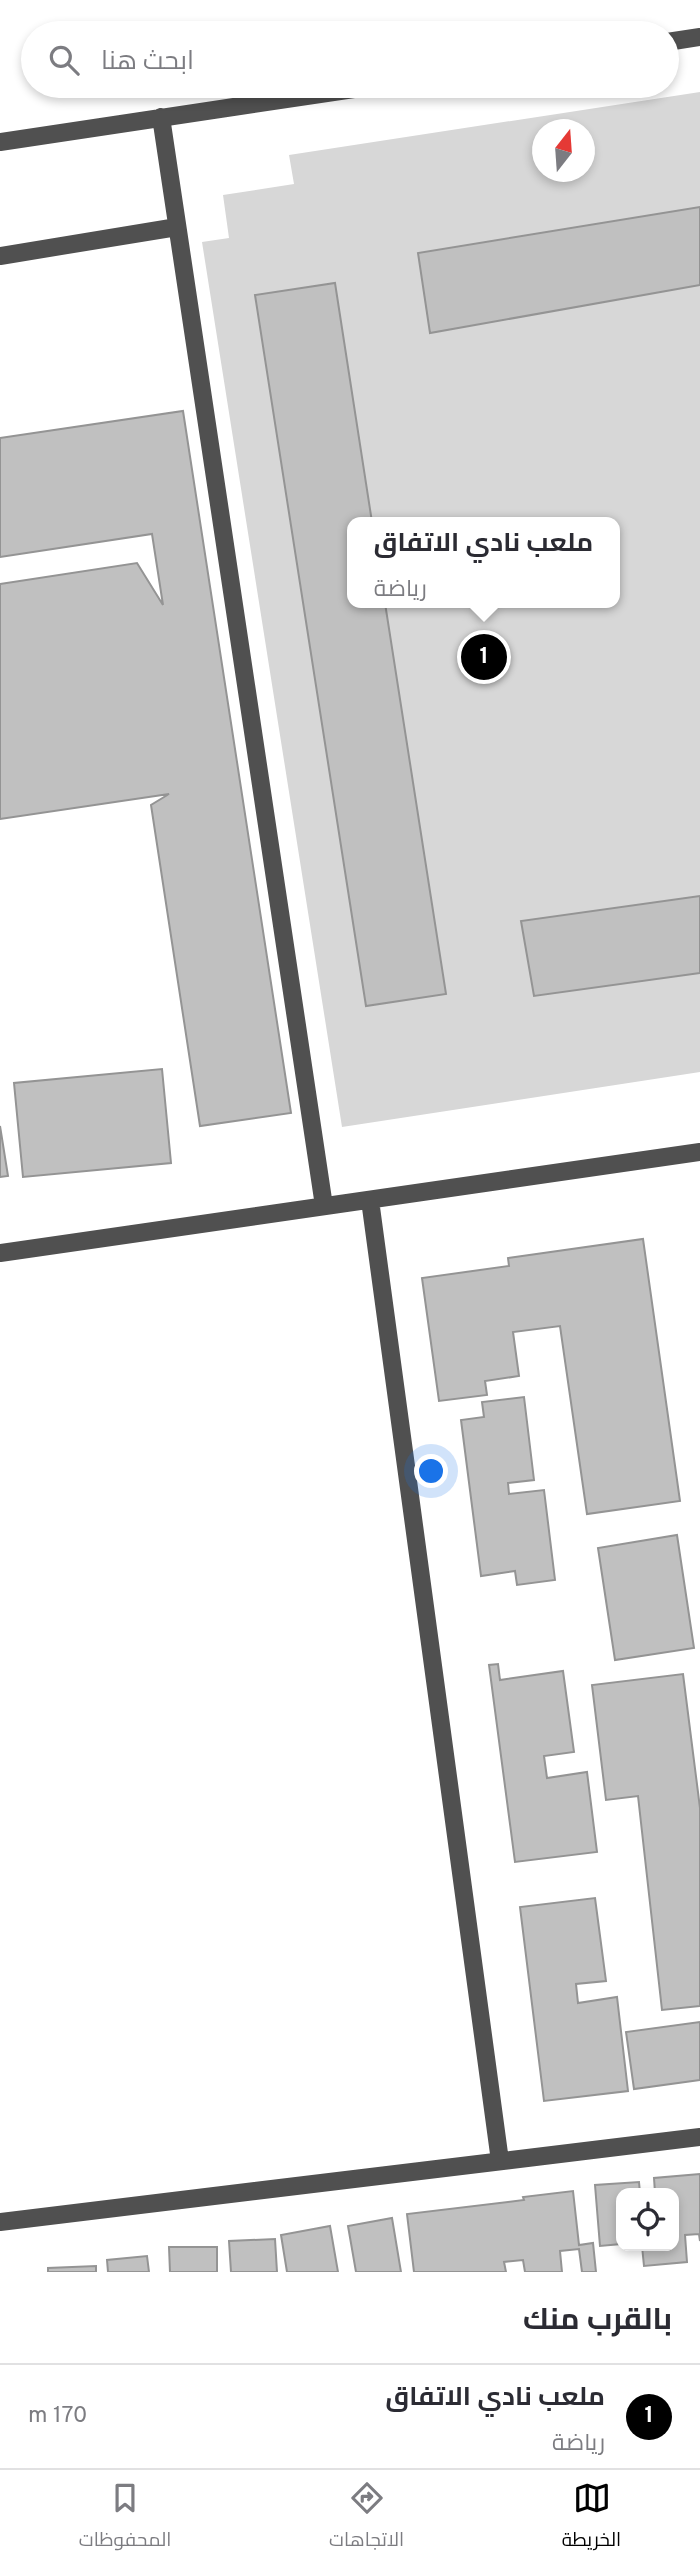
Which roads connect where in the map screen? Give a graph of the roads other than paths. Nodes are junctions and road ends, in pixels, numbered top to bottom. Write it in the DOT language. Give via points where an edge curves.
graph roads {
  1 [pos="700,37"];
  2 [pos="679,40"];
  3 [pos="292,98"];
  4 [pos="161,117"];
  5 [pos="0,142"];
  6 [pos="177,227"];
  7 [pos="0,256"];
  8 [pos="700,1152"];
  9 [pos="370,1200"];
  10 [pos="324,1206"];
  11 [pos="0,1253"];
  12 [pos="700,2137"];
  13 [pos="500,2161"];
  14 [pos="0,2222"];
  1 -- 2 [label="street"];
  3 -- 4 [label="street"];
  4 -- 5 [label="street"];
  4 -- 6 [label="street"];
  6 -- 7 [label="street"];
  6 -- 10 [label="street"];
  8 -- 9 [label="street"];
  9 -- 10 [label="street"];
  9 -- 13 [label="street"];
  10 -- 11 [label="street"];
  12 -- 13 [label="street"];
  13 -- 14 [label="street"];
}
